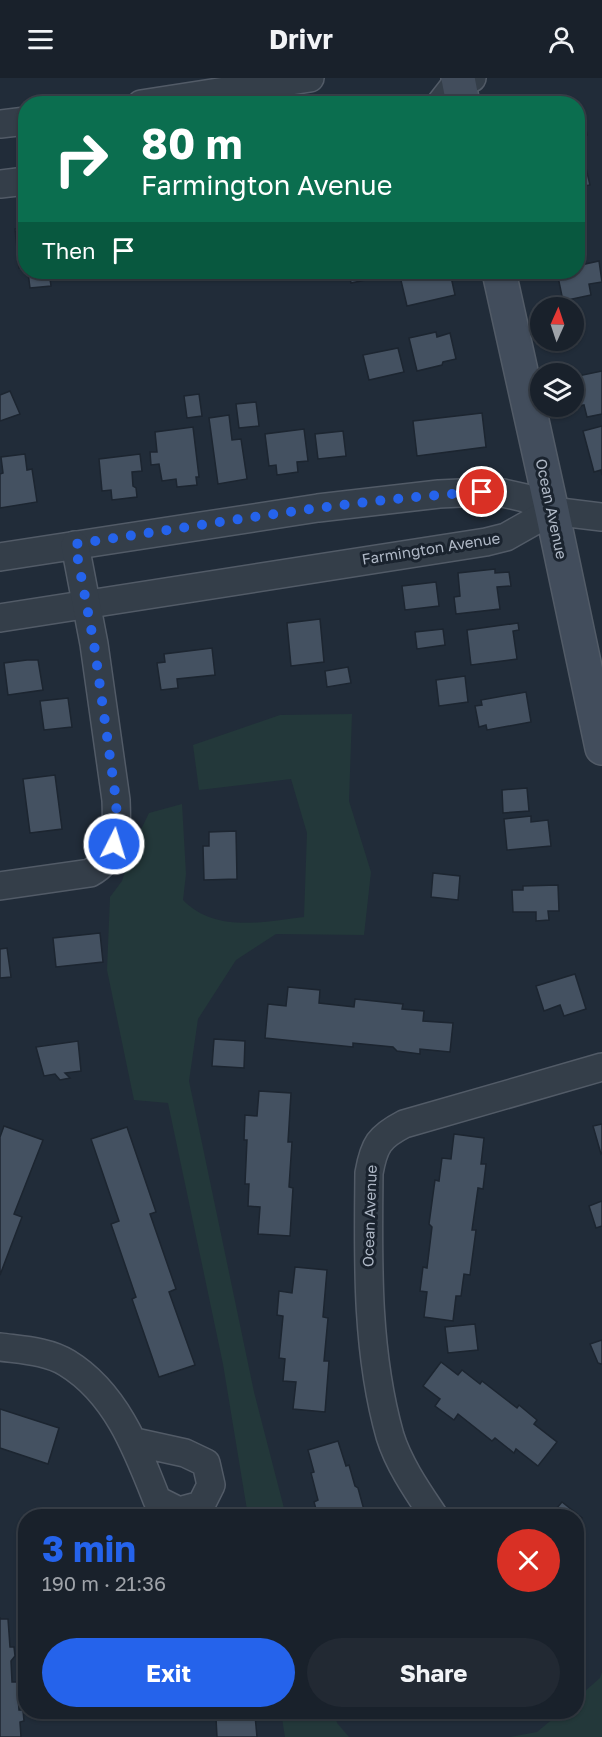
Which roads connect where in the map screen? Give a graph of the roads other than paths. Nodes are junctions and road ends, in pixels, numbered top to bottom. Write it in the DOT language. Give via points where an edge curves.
graph roads {
  1 [pos="310,78"];
  2 [pos="193,96"];
  3 [pos="18,122"];
  4 [pos="0,124"];
  5 [pos="18,182"];
  6 [pos="0,184"];
  7 [pos="501,279"];
  8 [pos="552,511"];
  9 [pos="602,517"];
  10 [pos="75,544"];
  11 [pos="0,557"];
  12 [pos="85,606"];
  13 [pos="0,618"];
  14 [pos="602,748"];
  15 [pos="0,886"];
  16 [pos="602,1067"];
  17 [pos="0,1347"];
  18 [pos="135,1443"];
  19 [pos="429,1509"];
  1 -- 2 [label="street"];
  3 -- 4 [label="street"];
  5 -- 6 [label="street"];
  7 -- 8 [label="main road, Ocean Avenue"];
  8 -- 9 [label="street"];
  8 -- 10 [label="street" via="503,493 439,494"];
  8 -- 12 [label="street, Farmington Avenue" via="506,537 486,542"];
  8 -- 14 [label="main road, Ocean Avenue"];
  10 -- 11 [label="street"];
  10 -- 12 [label="street"];
  12 -- 13 [label="street, Farmington Avenue"];
  12 -- 15 [label="street" via="116,800 114,844 107,860 90,873"];
  16 -- 19 [label="street, Ocean Avenue" via="404,1124 386,1133 376,1147 369,1173 368,1275 375,1367 391,1438"];
  17 -- 18 [label="street" via="33,1351 66,1362 101,1391"];
}
